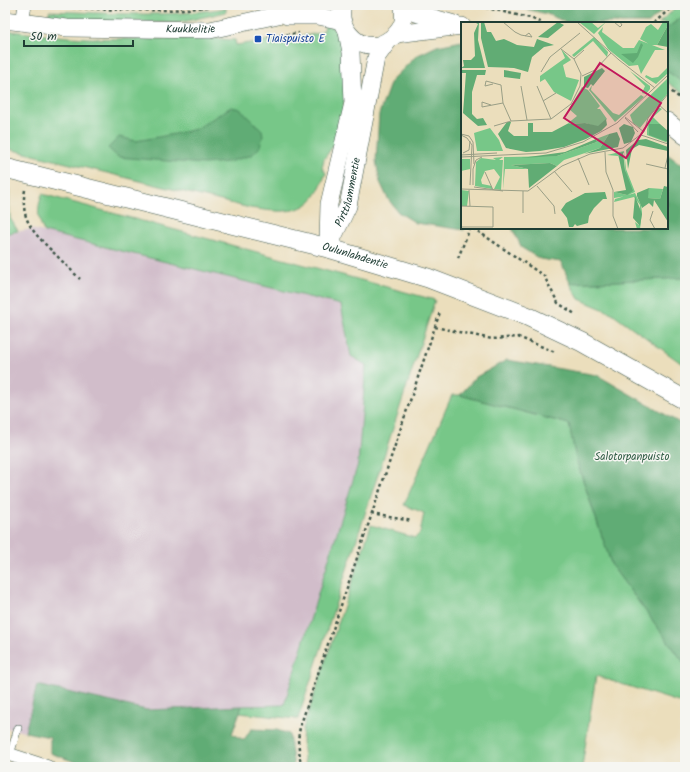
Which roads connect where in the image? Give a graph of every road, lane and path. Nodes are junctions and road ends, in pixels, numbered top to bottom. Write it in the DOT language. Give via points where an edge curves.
graph roads {
  1 [pos="25,5"];
  2 [pos="35,5"];
  3 [pos="221,5"];
  4 [pos="306,5"];
  5 [pos="403,5"];
  6 [pos="474,5"];
  7 [pos="674,5"];
  8 [pos="278,15"];
  9 [pos="344,19"];
  10 [pos="5,20"];
  11 [pos="540,22"];
  12 [pos="655,22"];
  13 [pos="22,23"];
  14 [pos="461,26"];
  15 [pos="461,26"];
  16 [pos="392,37"];
  17 [pos="668,89"];
  18 [pos="685,102"];
  19 [pos="668,122"];
  20 [pos="685,136"];
  21 [pos="5,168"];
  22 [pos="28,174"];
  23 [pos="470,229"];
  24 [pos="474,229"];
  25 [pos="328,248"];
  26 [pos="458,258"];
  27 [pos="80,278"];
  28 [pos="440,312"];
  29 [pos="575,314"];
  30 [pos="435,327"];
  31 [pos="555,352"];
  32 [pos="685,400"];
  33 [pos="371,514"];
  34 [pos="412,521"];
  35 [pos="18,728"];
  36 [pos="8,754"];
  37 [pos="48,767"];
  38 [pos="301,767"];
  1 -- 13 [label="street"];
  2 -- 3 [label="path" via="155,10"];
  4 -- 8 [label="street, Kuukkelitie"];
  5 -- 14 [label="street" via="416,13"];
  5 -- 16 [label="street, Pirttilammentie" via="403,22 400,30"];
  6 -- 11 [label="path"];
  7 -- 12 [label="path"];
  8 -- 9 [label="street, Kuukkelitie"];
  8 -- 13 [label="street, Kuukkelitie" via="210,30 67,28"];
  9 -- 16 [label="street" via="358,42 378,45"];
  9 -- 25 [label="street, Pirttilammentie" via="351,52 353,104 329,204"];
  10 -- 13 [label="street, Kuukkelitie"];
  15 -- 16 [label="street"];
  16 -- 25 [label="street, Pirttilammentie" via="376,58 348,206"];
  17 -- 18 [label="path"];
  19 -- 20 [label="street"];
  21 -- 22 [label="main road, Oulunlahdentie"];
  22 -- 25 [label="main road, Oulunlahdentie"];
  22 -- 27 [label="path" via="23,200 28,222 34,232"];
  23 -- 26 [label="path"];
  24 -- 29 [label="path" via="544,276 558,303"];
  25 -- 32 [label="main road, Oulunlahdentie" via="428,278 527,316 582,342"];
  28 -- 30 [label="path"];
  30 -- 31 [label="path" via="492,339 518,337"];
  30 -- 33 [label="path"];
  33 -- 34 [label="path"];
  33 -- 38 [label="path" via="300,727 298,740"];
  35 -- 36 [label="lane"];
  36 -- 37 [label="street"];
}
